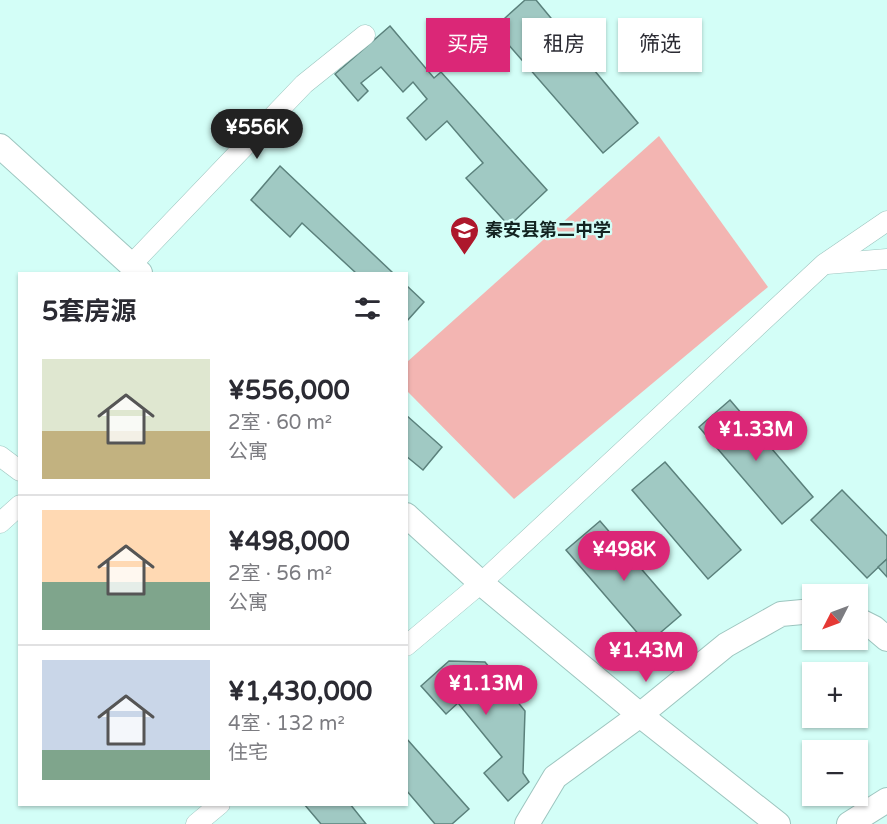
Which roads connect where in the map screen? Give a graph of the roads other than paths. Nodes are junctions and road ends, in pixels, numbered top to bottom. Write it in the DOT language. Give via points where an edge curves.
graph roads {
  1 [pos="365,35"];
  2 [pos="0,146"];
  3 [pos="887,221"];
  4 [pos="887,259"];
  5 [pos="824,264"];
  6 [pos="135,269"];
  7 [pos="0,456"];
  8 [pos="18,470"];
  9 [pos="18,507"];
  10 [pos="408,517"];
  11 [pos="0,523"];
  12 [pos="481,583"];
  13 [pos="802,612"];
  14 [pos="868,625"];
  15 [pos="887,639"];
  16 [pos="408,644"];
  17 [pos="640,715"];
  18 [pos="887,800"];
  19 [pos="218,806"];
  20 [pos="777,823"];
  21 [pos="196,824"];
  22 [pos="527,824"];
  23 [pos="849,824"];
  1 -- 6 [label="street" via="304,84"];
  2 -- 6 [label="main road"];
  3 -- 5 [label="street"];
  4 -- 5 [label="street"];
  5 -- 12 [label="street"];
  7 -- 8 [label="street"];
  9 -- 11 [label="street"];
  10 -- 12 [label="main road"];
  12 -- 16 [label="street"];
  12 -- 17 [label="main road"];
  13 -- 17 [label="main road" via="781,614 726,645"];
  14 -- 15 [label="main road"];
  17 -- 20 [label="main road"];
  17 -- 22 [label="main road" via="555,777"];
  18 -- 23 [label="main road"];
  19 -- 21 [label="street"];
}
